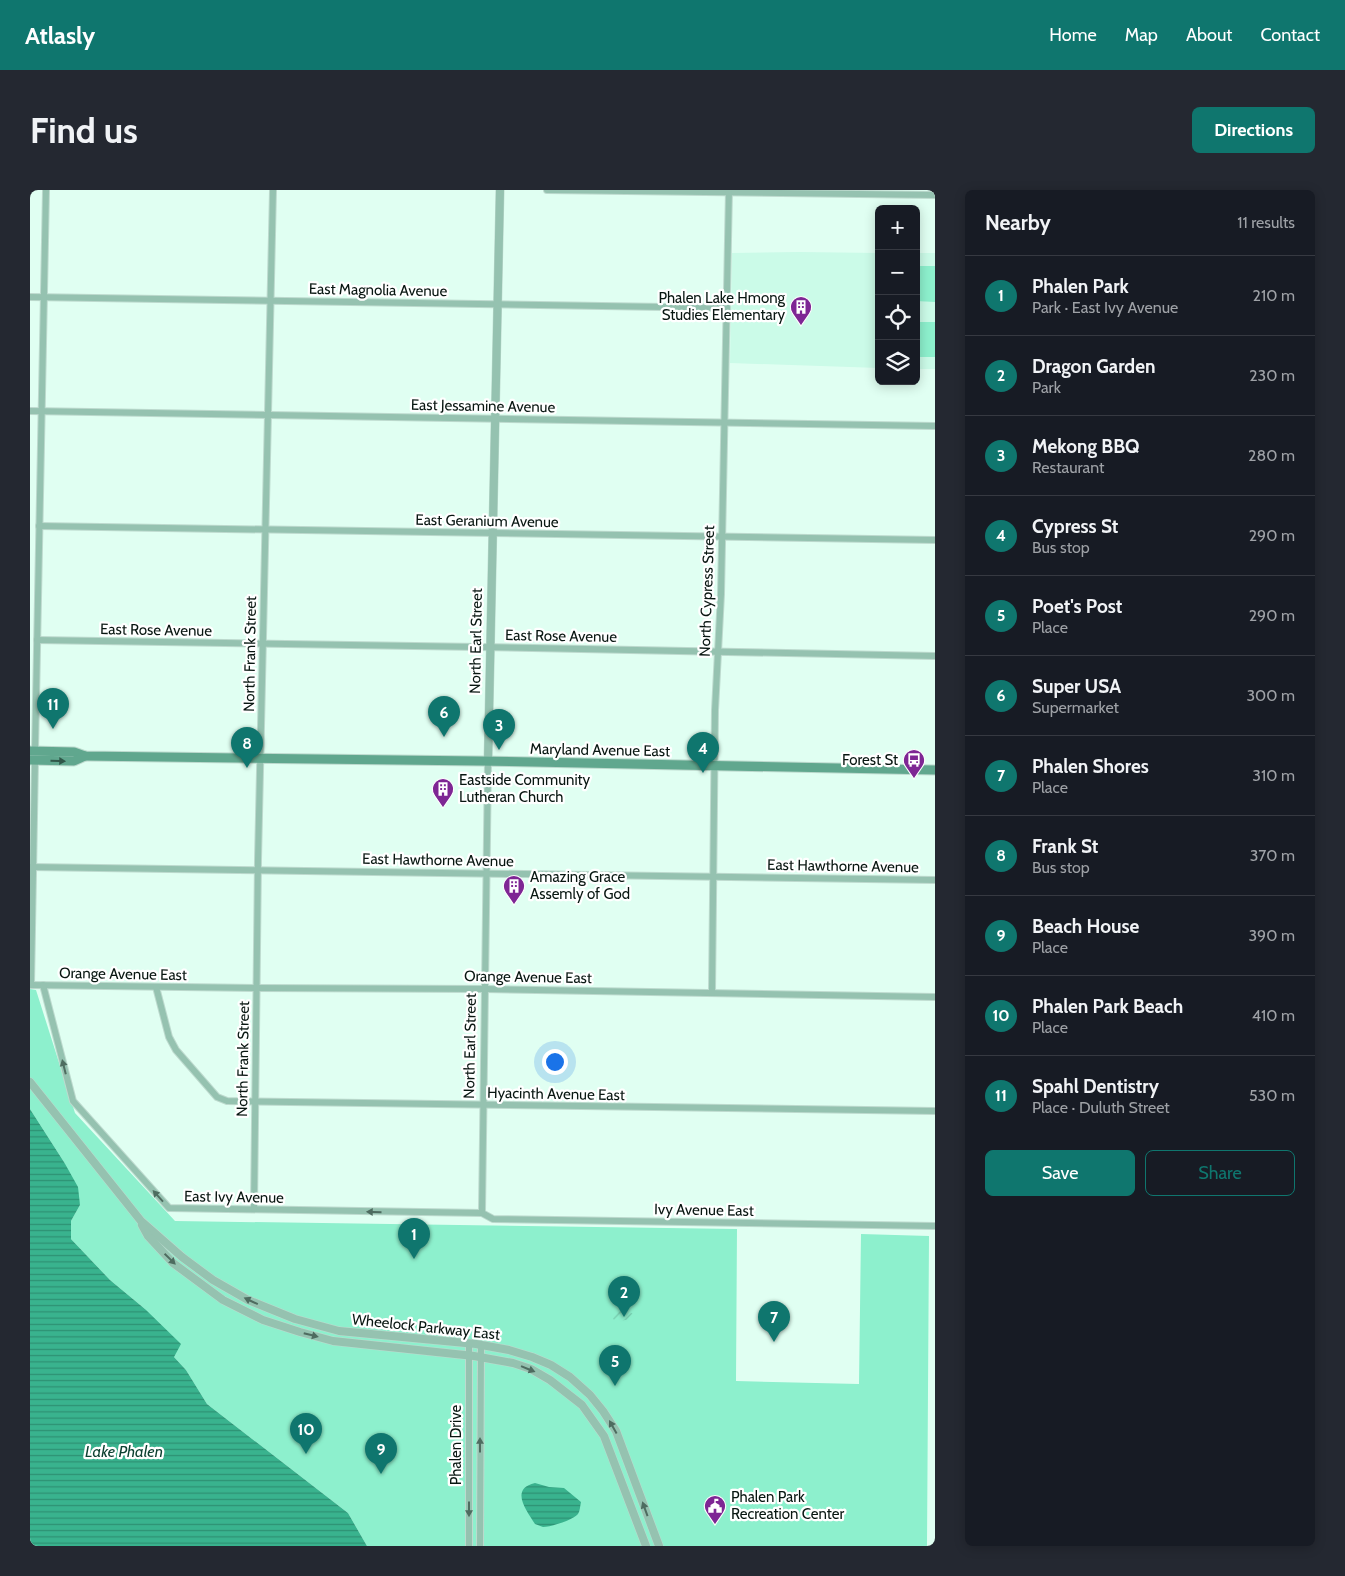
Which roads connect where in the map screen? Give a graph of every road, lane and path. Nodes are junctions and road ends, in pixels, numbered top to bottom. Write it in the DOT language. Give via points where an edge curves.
graph roads {
  1 [pos="46,190"];
  2 [pos="273,190"];
  3 [pos="500,190"];
  4 [pos="548,190"];
  5 [pos="729,191"];
  6 [pos="935,195"];
  7 [pos="30,297"];
  8 [pos="44,298"];
  9 [pos="270,301"];
  10 [pos="498,304"];
  11 [pos="727,308"];
  12 [pos="30,411"];
  13 [pos="42,411"];
  14 [pos="268,415"];
  15 [pos="495,418"];
  16 [pos="724,422"];
  17 [pos="935,426"];
  18 [pos="39,526"];
  19 [pos="265,530"];
  20 [pos="492,534"];
  21 [pos="722,537"];
  22 [pos="935,540"];
  23 [pos="37,640"];
  24 [pos="263,644"];
  25 [pos="490,647"];
  26 [pos="718,652"];
  27 [pos="935,656"];
  28 [pos="33,756"];
  29 [pos="260,759"];
  30 [pos="488,761"];
  31 [pos="715,765"];
  32 [pos="935,770"];
  33 [pos="31,867"];
  34 [pos="258,871"];
  35 [pos="486,873"];
  36 [pos="713,876"];
  37 [pos="935,880"];
  38 [pos="30,985"];
  39 [pos="43,985"];
  40 [pos="156,987"];
  41 [pos="257,988"];
  42 [pos="485,989"];
  43 [pos="712,993"];
  44 [pos="935,997"];
  45 [pos="30,1082"];
  46 [pos="255,1102"];
  47 [pos="484,1105"];
  48 [pos="935,1111"];
  49 [pos="254,1210"];
  50 [pos="473,1213"];
  51 [pos="482,1213"];
  52 [pos="140,1221"];
  53 [pos="935,1226"];
  54 [pos="469,1344"];
  55 [pos="481,1345"];
  56 [pos="469,1356"];
  57 [pos="481,1357"];
  58 [pos="469,1546"];
  59 [pos="480,1546"];
  60 [pos="646,1546"];
  61 [pos="659,1546"];
  1 -- 8 [label="street"];
  2 -- 9 [label="street, North Frank Street"];
  3 -- 10 [label="street, North Earl Street"];
  4 -- 5 [label="street"];
  5 -- 6 [label="street"];
  5 -- 11 [label="street, North Cypress Street"];
  7 -- 8 [label="street, East Magnolia Avenue"];
  8 -- 9 [label="street, East Magnolia Avenue"];
  8 -- 13 [label="street"];
  9 -- 10 [label="street, East Magnolia Avenue"];
  9 -- 14 [label="street, North Frank Street"];
  10 -- 11 [label="street, East Magnolia Avenue"];
  10 -- 15 [label="street, North Earl Street"];
  11 -- 16 [label="street, North Cypress Street"];
  12 -- 13 [label="street, East Jessamine Avenue"];
  13 -- 14 [label="street, East Jessamine Avenue"];
  13 -- 18 [label="street"];
  14 -- 15 [label="street, East Jessamine Avenue"];
  14 -- 19 [label="street, North Frank Street"];
  15 -- 16 [label="street, East Jessamine Avenue"];
  15 -- 20 [label="street, North Earl Street"];
  16 -- 17 [label="street, East Jessamine Avenue"];
  16 -- 21 [label="street, North Cypress Street"];
  18 -- 19 [label="street, East Geranium Avenue"];
  18 -- 23 [label="street"];
  19 -- 20 [label="street, East Geranium Avenue"];
  19 -- 24 [label="street, North Frank Street"];
  20 -- 21 [label="street, East Geranium Avenue"];
  20 -- 25 [label="street, North Earl Street"];
  21 -- 22 [label="street, East Geranium Avenue"];
  21 -- 26 [label="street, North Cypress Street"];
  23 -- 24 [label="street, East Rose Avenue"];
  23 -- 28 [label="street"];
  24 -- 25 [label="street, East Rose Avenue"];
  24 -- 29 [label="street, North Frank Street"];
  25 -- 26 [label="street, East Rose Avenue"];
  25 -- 30 [label="street, North Earl Street"];
  26 -- 27 [label="street, East Rose Avenue"];
  26 -- 31 [label="street, North Cypress Street"];
  28 -- 29 [label="main road, Maryland Avenue East" via="74,752 85,756"];
  28 -- 33 [label="street"];
  29 -- 30 [label="main road, Maryland Avenue East"];
  29 -- 34 [label="street, North Frank Street"];
  30 -- 31 [label="main road, Maryland Avenue East"];
  30 -- 35 [label="street, North Earl Street"];
  31 -- 32 [label="main road, Maryland Avenue East"];
  31 -- 36 [label="street, North Cypress Street"];
  33 -- 34 [label="street, East Hawthorne Avenue"];
  33 -- 38 [label="street"];
  34 -- 35 [label="street, East Hawthorne Avenue"];
  34 -- 41 [label="street, North Frank Street"];
  35 -- 36 [label="street, East Hawthorne Avenue"];
  35 -- 42 [label="street, North Earl Street"];
  36 -- 37 [label="street, East Hawthorne Avenue"];
  36 -- 43 [label="street, North Cypress Street"];
  38 -- 39 [label="street, Orange Avenue East"];
  39 -- 40 [label="street, Orange Avenue East"];
  49 -- 39 [label="street, East Ivy Avenue, one-way" via="169,1208 73,1101"];
  40 -- 41 [label="street, Orange Avenue East"];
  40 -- 46 [label="street, Hyacinth Avenue East" via="176,1050 211,1091 227,1101"];
  41 -- 42 [label="street, Orange Avenue East"];
  41 -- 46 [label="street, North Frank Street"];
  42 -- 43 [label="street, Orange Avenue East"];
  42 -- 47 [label="street, North Earl Street"];
  43 -- 44 [label="street, Orange Avenue East"];
  45 -- 52 [label="street, Wheelock Parkway East"];
  46 -- 47 [label="street, Hyacinth Avenue East"];
  46 -- 49 [label="street, North Frank Street"];
  47 -- 48 [label="street, Hyacinth Avenue East"];
  47 -- 51 [label="street, North Earl Street"];
  50 -- 49 [label="street, East Ivy Avenue, one-way"];
  50 -- 51 [label="street, Ivy Avenue East"];
  51 -- 53 [label="street, Ivy Avenue East" via="493,1219"];
  54 -- 52 [label="street, Wheelock Parkway East, one-way" via="339,1330 295,1319 248,1300 214,1280 182,1258"];
  52 -- 56 [label="street, Wheelock Parkway East, one-way" via="148,1236 173,1263 223,1300 263,1320 333,1340"];
  54 -- 55 [label="street, Wheelock Parkway East"];
  54 -- 56 [label="street, Phalen Drive"];
  55 -- 57 [label="street, Phalen Drive"];
  61 -- 55 [label="street, Wheelock Parkway East, one-way" via="616,1431 590,1395 552,1365 532,1356"];
  56 -- 57 [label="street, Wheelock Parkway East"];
  56 -- 58 [label="street, Phalen Drive, one-way"];
  59 -- 57 [label="street, Phalen Drive, one-way"];
  57 -- 60 [label="street, Wheelock Parkway East, one-way" via="531,1369 582,1405 604,1436"];
}
